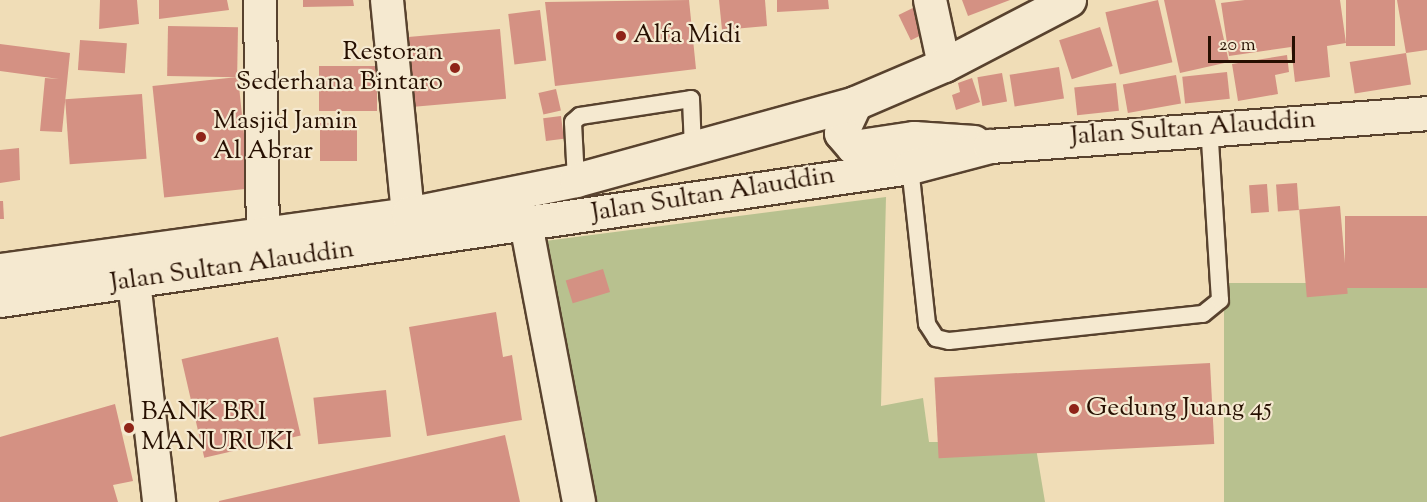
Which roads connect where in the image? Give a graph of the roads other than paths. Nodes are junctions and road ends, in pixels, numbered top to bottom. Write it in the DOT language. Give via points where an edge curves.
graph roads {
  1 [pos="260,0"];
  2 [pos="387,0"];
  3 [pos="930,0"];
  4 [pos="1069,0"];
  5 [pos="944,65"];
  6 [pos="855,103"];
  7 [pos="1427,113"];
  8 [pos="1209,127"];
  9 [pos="692,139"];
  10 [pos="990,146"];
  11 [pos="910,167"];
  12 [pos="576,172"];
  13 [pos="408,214"];
  14 [pos="525,224"];
  15 [pos="263,236"];
  16 [pos="0,270"];
  17 [pos="136,298"];
  18 [pos="0,300"];
  19 [pos="159,502"];
  20 [pos="579,502"];
  1 -- 15 [label="street"];
  2 -- 13 [label="street"];
  3 -- 5 [label="street"];
  4 -- 5 [label="main road, Jalan Sultan Alauddin"];
  5 -- 6 [label="main road, Jalan Sultan Alauddin"];
  6 -- 9 [label="main road, Jalan Sultan Alauddin"];
  6 -- 10 [label="main road" via="841,133 853,147 957,137"];
  7 -- 8 [label="main road, Jalan Sultan Alauddin"];
  8 -- 10 [label="main road, Jalan Sultan Alauddin"];
  8 -- 11 [label="lane" via="1220,300 1203,314 949,341 936,338 927,324"];
  9 -- 12 [label="main road, Jalan Sultan Alauddin"];
  9 -- 12 [label="lane" via="693,102 687,98 580,116 573,122"];
  10 -- 11 [label="main road, Jalan Sultan Alauddin"];
  11 -- 14 [label="main road, Jalan Sultan Alauddin"];
  12 -- 13 [label="main road, Jalan Sultan Alauddin"];
  13 -- 15 [label="main road, Jalan Sultan Alauddin"];
  14 -- 17 [label="main road, Jalan Sultan Alauddin"];
  14 -- 20 [label="street"];
  15 -- 16 [label="main road, Jalan Sultan Alauddin"];
  17 -- 18 [label="main road, Jalan Sultan Alauddin"];
  17 -- 19 [label="street"];
}
